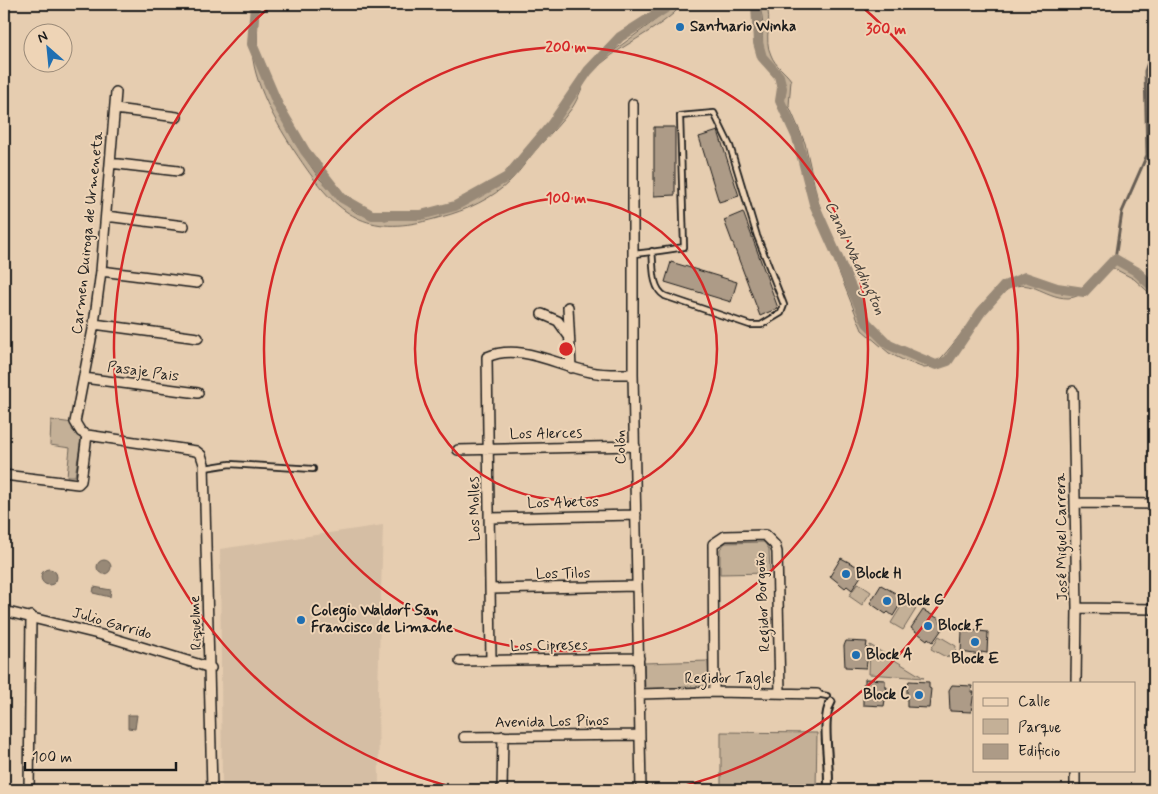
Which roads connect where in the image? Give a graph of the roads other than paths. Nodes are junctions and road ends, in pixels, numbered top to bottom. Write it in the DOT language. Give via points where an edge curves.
graph roads {
  1 [pos="116,92"];
  2 [pos="633,104"];
  3 [pos="115,109"];
  4 [pos="177,117"];
  5 [pos="110,163"];
  6 [pos="178,171"];
  7 [pos="106,216"];
  8 [pos="184,226"];
  9 [pos="652,251"];
  10 [pos="632,254"];
  11 [pos="101,270"];
  12 [pos="197,283"];
  13 [pos="568,307"];
  14 [pos="542,314"];
  15 [pos="94,324"];
  16 [pos="569,335"];
  17 [pos="198,338"];
  18 [pos="571,368"];
  19 [pos="633,374"];
  20 [pos="84,378"];
  21 [pos="1073,391"];
  22 [pos="198,393"];
  23 [pos="87,435"];
  24 [pos="635,446"];
  25 [pos="488,449"];
  26 [pos="458,450"];
  27 [pos="205,468"];
  28 [pos="313,469"];
  29 [pos="4,475"];
  30 [pos="1076,503"];
  31 [pos="1154,504"];
  32 [pos="636,515"];
  33 [pos="489,518"];
  34 [pos="637,586"];
  35 [pos="490,589"];
  36 [pos="1077,608"];
  37 [pos="1154,609"];
  38 [pos="4,611"];
  39 [pos="31,616"];
  40 [pos="639,658"];
  41 [pos="491,660"];
  42 [pos="460,661"];
  43 [pos="211,668"];
  44 [pos="1076,682"];
  45 [pos="714,692"];
  46 [pos="780,693"];
  47 [pos="639,694"];
  48 [pos="817,694"];
  49 [pos="829,699"];
  50 [pos="640,734"];
  51 [pos="503,736"];
  52 [pos="464,737"];
  53 [pos="1075,772"];
  54 [pos="29,790"];
  55 [pos="212,790"];
  56 [pos="502,790"];
  57 [pos="641,790"];
  58 [pos="828,790"];
  59 [pos="1075,790"];
  1 -- 3 [label="street, Carmen Quiroga de Urmeneta"];
  2 -- 10 [label="street, Colón"];
  3 -- 4 [label="street"];
  3 -- 5 [label="street, Carmen Quiroga de Urmeneta"];
  5 -- 6 [label="street"];
  5 -- 7 [label="street, Carmen Quiroga de Urmeneta"];
  7 -- 8 [label="street"];
  7 -- 11 [label="street, Carmen Quiroga de Urmeneta"];
  9 -- 9 [label="lane" via="656,284 665,296 750,325 761,325 782,313 784,305 756,236 730,146 714,113 680,116 684,248"];
  9 -- 10 [label="lane"];
  10 -- 19 [label="street, Colón"];
  11 -- 12 [label="street"];
  11 -- 15 [label="street, Carmen Quiroga de Urmeneta"];
  13 -- 16 [label="street"];
  14 -- 16 [label="street" via="558,321"];
  15 -- 17 [label="street"];
  15 -- 20 [label="street, Carmen Quiroga de Urmeneta"];
  16 -- 18 [label="street"];
  18 -- 19 [label="street" via="594,373"];
  18 -- 25 [label="street, Los Molles" via="519,352 494,353 487,357"];
  19 -- 24 [label="street, Colón"];
  20 -- 22 [label="street, Pasaje Pais"];
  20 -- 23 [label="street, Carmen Quiroga de Urmeneta" via="75,422"];
  21 -- 30 [label="street, José Miguel Carrera"];
  23 -- 27 [label="street, Riquelme" via="188,449 201,455"];
  23 -- 29 [label="street" via="78,484"];
  24 -- 25 [label="street, Los Alerces"];
  24 -- 32 [label="street, Colón"];
  25 -- 26 [label="street, Los Alerces"];
  25 -- 33 [label="street, Los Molles"];
  27 -- 28 [label="lane" via="230,464"];
  27 -- 43 [label="street, Riquelme"];
  30 -- 31 [label="street"];
  30 -- 36 [label="street, José Miguel Carrera"];
  32 -- 33 [label="street, Los Abetos"];
  32 -- 34 [label="street, Colón"];
  33 -- 35 [label="street, Los Molles"];
  34 -- 35 [label="street, Los Tilos"];
  34 -- 40 [label="street, Colón"];
  35 -- 41 [label="street, Los Molles"];
  36 -- 37 [label="street"];
  36 -- 44 [label="street, José Miguel Carrera"];
  38 -- 39 [label="street, Julio Garrido"];
  39 -- 43 [label="street, Julio Garrido"];
  39 -- 54 [label="street"];
  40 -- 41 [label="street, Los Cipreses"];
  40 -- 47 [label="street, Colón"];
  41 -- 42 [label="street, Los Cipreses"];
  43 -- 55 [label="street, Riquelme"];
  45 -- 46 [label="street, Regidor Tagle"];
  45 -- 46 [label="street, Regidor Borgoño" via="713,544 725,536 765,535 777,552"];
  45 -- 47 [label="street, Regidor Tagle"];
  46 -- 48 [label="street, Regidor Tagle"];
  47 -- 50 [label="street, Colón"];
  48 -- 49 [label="lane"];
  49 -- 58 [label="street"];
  50 -- 51 [label="street, Avenida Los Pinos"];
  50 -- 57 [label="street, Colón"];
  51 -- 52 [label="street, Avenida Los Pinos"];
  51 -- 56 [label="street"];
  53 -- 59 [label="street"];
}
